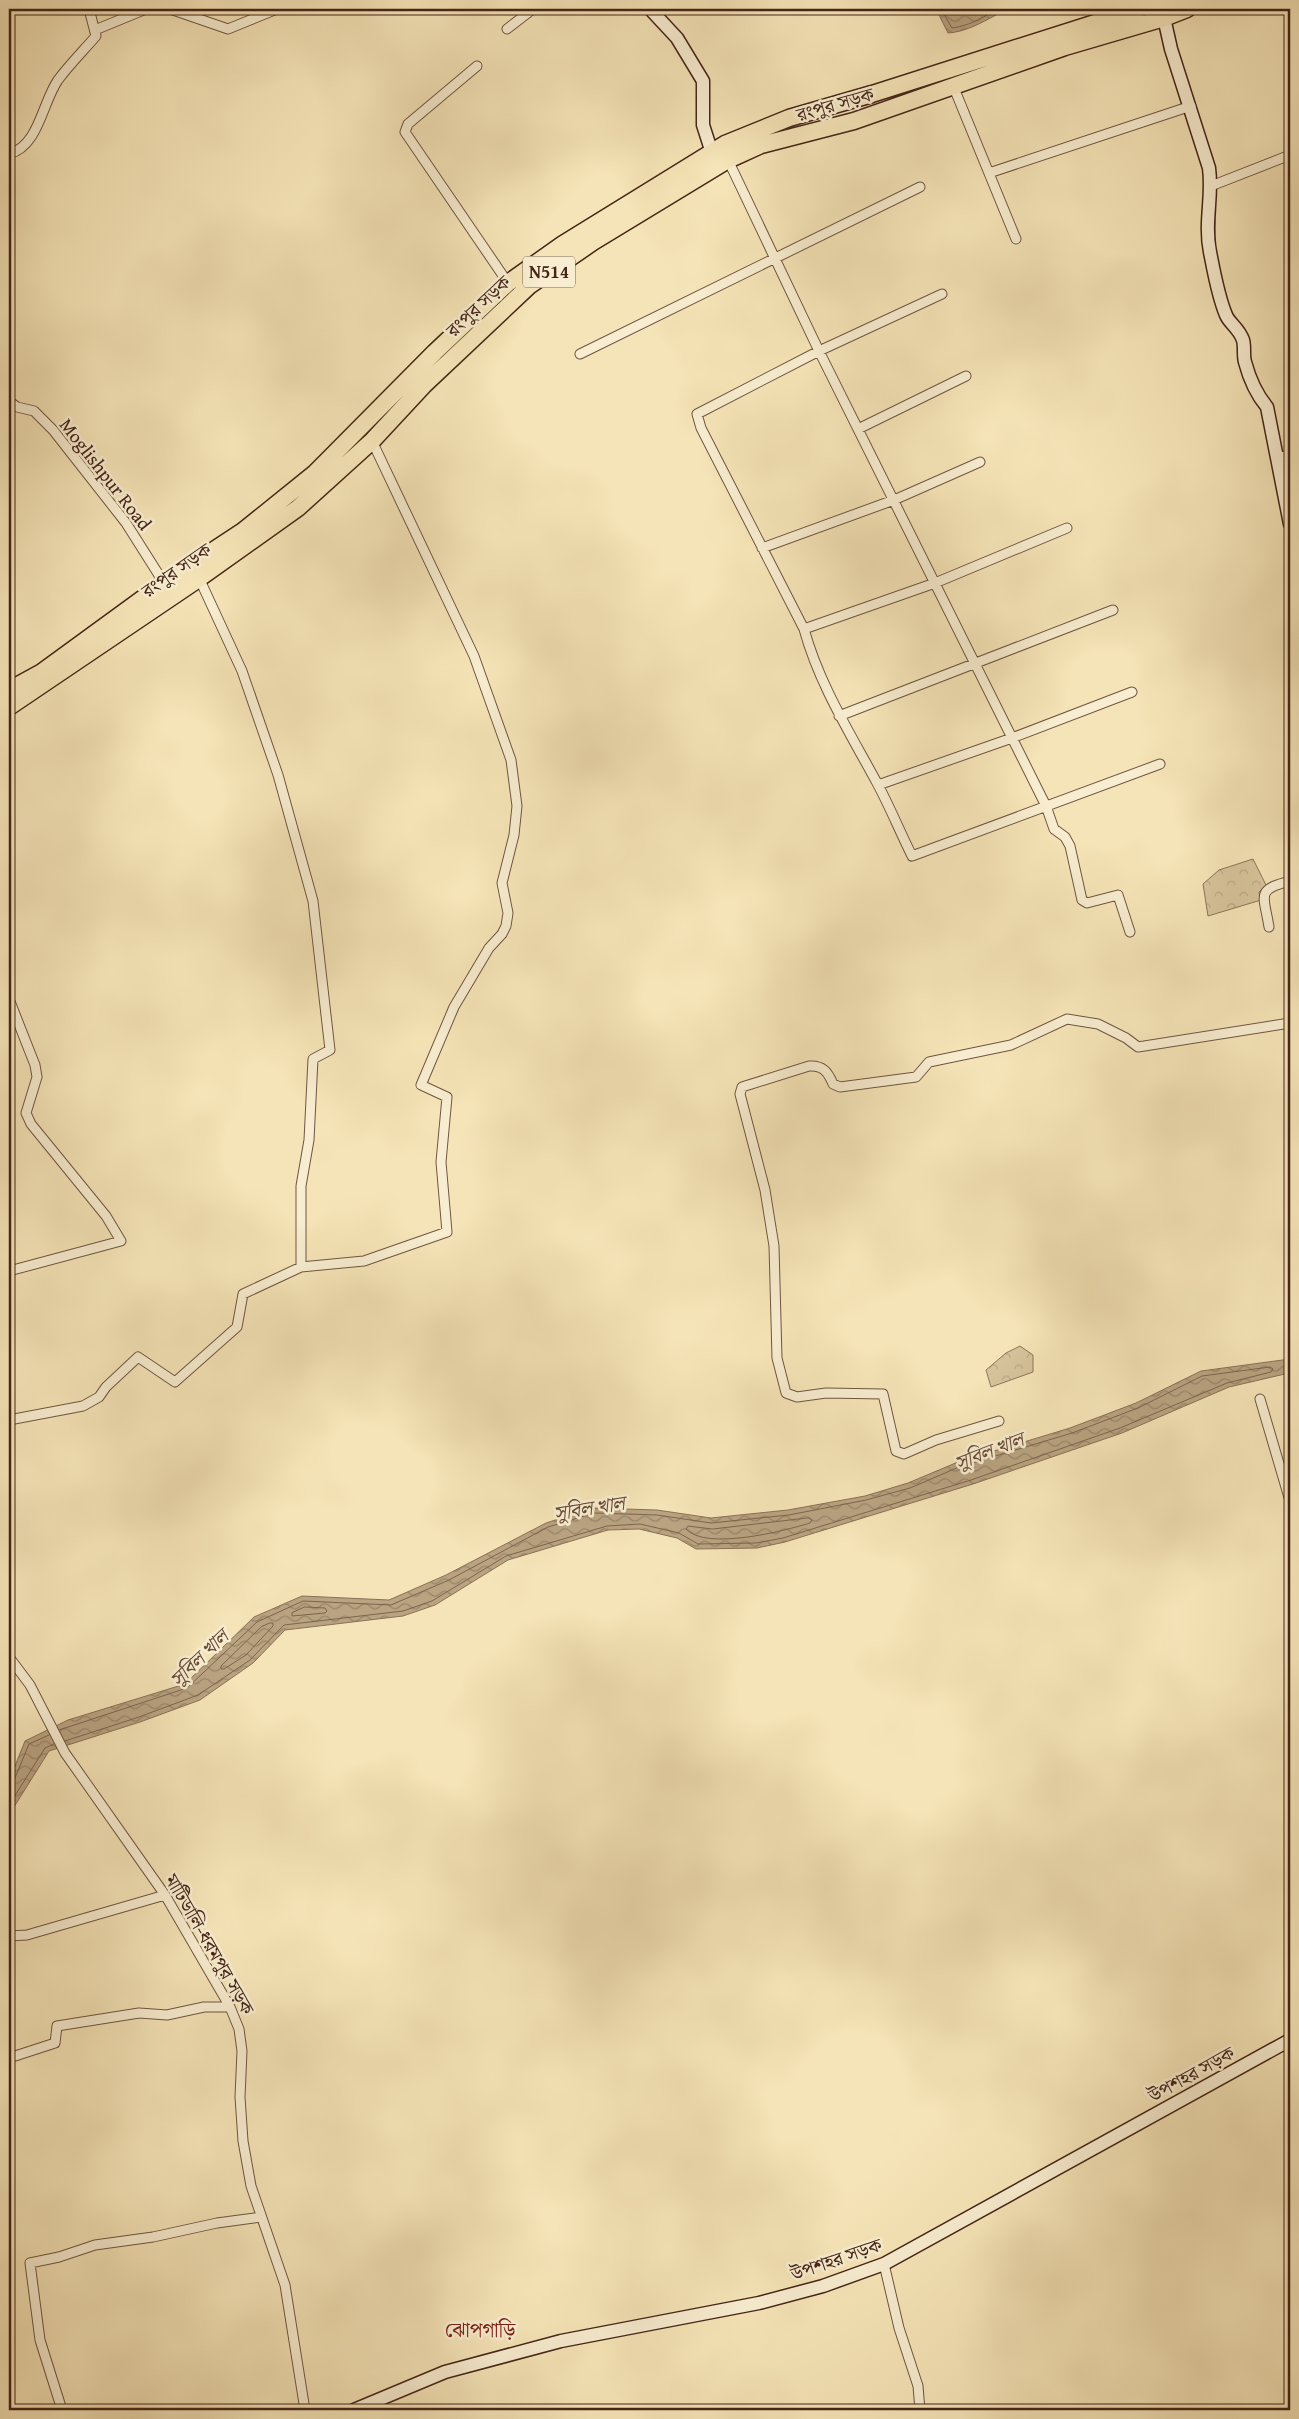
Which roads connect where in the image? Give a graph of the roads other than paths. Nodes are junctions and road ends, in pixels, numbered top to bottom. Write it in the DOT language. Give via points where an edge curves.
graph roads {
  1 [pos="89,9"];
  2 [pos="146,9"];
  3 [pos="170,9"];
  4 [pos="277,9"];
  5 [pos="533,9"];
  6 [pos="650,9"];
  7 [pos="1139,9"];
  8 [pos="1187,9"];
  9 [pos="1163,14"];
  10 [pos="507,29"];
  11 [pos="95,30"];
  12 [pos="477,66"];
  13 [pos="954,88"];
  14 [pos="1191,106"];
  15 [pos="712,153"];
  16 [pos="9,154"];
  17 [pos="1290,156"];
  18 [pos="728,160"];
  19 [pos="989,174"];
  20 [pos="920,186"];
  21 [pos="1211,186"];
  22 [pos="1016,239"];
  23 [pos="775,258"];
  24 [pos="508,283"];
  25 [pos="942,294"];
  26 [pos="819,350"];
  27 [pos="580,354"];
  28 [pos="966,376"];
  29 [pos="9,401"];
  30 [pos="858,429"];
  31 [pos="372,441"];
  32 [pos="1290,455"];
  33 [pos="1276,458"];
  34 [pos="980,462"];
  35 [pos="894,500"];
  36 [pos="1289,503"];
  37 [pos="1290,524"];
  38 [pos="1067,528"];
  39 [pos="762,548"];
  40 [pos="199,578"];
  41 [pos="164,583"];
  42 [pos="935,583"];
  43 [pos="1113,610"];
  44 [pos="804,629"];
  45 [pos="975,663"];
  46 [pos="9,690"];
  47 [pos="1132,692"];
  48 [pos="9,707"];
  49 [pos="839,716"];
  50 [pos="1012,738"];
  51 [pos="1160,764"];
  52 [pos="878,785"];
  53 [pos="1046,806"];
  54 [pos="1290,881"];
  55 [pos="1269,926"];
  56 [pos="1130,932"];
  57 [pos="9,999"];
  58 [pos="1290,1023"];
  59 [pos="301,1267"];
  60 [pos="9,1271"];
  61 [pos="1260,1399"];
  62 [pos="9,1417"];
  63 [pos="999,1421"];
  64 [pos="1290,1501"];
  65 [pos="9,1657"];
  66 [pos="165,1896"];
  67 [pos="9,1936"];
  68 [pos="230,2007"];
  69 [pos="1290,2040"];
  70 [pos="9,2058"];
  71 [pos="261,2216"];
  72 [pos="884,2264"];
  73 [pos="62,2410"];
  74 [pos="305,2410"];
  75 [pos="354,2410"];
  76 [pos="920,2410"];
  1 -- 11 [label="street"];
  2 -- 11 [label="street"];
  3 -- 4 [label="street" via="228,29"];
  5 -- 10 [label="street"];
  6 -- 15 [label="main road" via="677,38 703,81 703,125"];
  7 -- 15 [label="highway, রংপুর সড়ক / N514" via="789,118 725,144"];
  8 -- 9 [label="highway, রংপুর সড়ক / N514"];
  9 -- 13 [label="highway, রংপুর সড়ক / N514"];
  9 -- 14 [label="main road"];
  11 -- 16 [label="street" via="96,36 58,81 31,137 18,152"];
  12 -- 24 [label="street" via="408,124 405,132"];
  13 -- 18 [label="highway, রংপুর সড়ক / N514" via="854,121 761,145"];
  13 -- 19 [label="street"];
  14 -- 19 [label="street"];
  14 -- 21 [label="main road"];
  15 -- 24 [label="highway, রংপুর সড়ক / N514" via="563,244"];
  17 -- 21 [label="street"];
  18 -- 23 [label="street"];
  18 -- 31 [label="highway, রংপুর সড়ক / N514" via="593,242 529,286 424,385"];
  19 -- 22 [label="street"];
  20 -- 23 [label="street"];
  21 -- 33 [label="main road" via="1206,219 1213,264 1226,318 1242,337 1246,351 1244,361 1267,407"];
  23 -- 26 [label="street"];
  23 -- 27 [label="street"];
  24 -- 41 [label="highway, রংপুর সড়ক / N514" via="315,473 243,531"];
  25 -- 26 [label="street"];
  26 -- 30 [label="street"];
  26 -- 39 [label="street" via="696,414"];
  28 -- 30 [label="street"];
  29 -- 41 [label="street, Moglishpur Road" via="17,407 34,411 53,430 126,522"];
  30 -- 35 [label="street"];
  31 -- 40 [label="highway, রংপুর সড়ক / N514" via="298,508"];
  31 -- 59 [label="street" via="474,656 511,760 517,806 514,835 502,883 508,913 502,934 489,948 454,1008 421,1085 447,1097 441,1162 447,1232 364,1261"];
  32 -- 33 [label="street"];
  33 -- 36 [label="main road"];
  34 -- 35 [label="street"];
  35 -- 39 [label="street"];
  35 -- 42 [label="street"];
  36 -- 37 [label="main road"];
  38 -- 42 [label="street"];
  39 -- 44 [label="street"];
  40 -- 48 [label="highway, রংপুর সড়ক / N514"];
  40 -- 59 [label="street" via="242,671 278,775 313,901 330,1050 313,1059 309,1140 301,1186"];
  41 -- 46 [label="highway, রংপুর সড়ক / N514" via="42,672"];
  42 -- 44 [label="street"];
  42 -- 45 [label="street"];
  43 -- 45 [label="street"];
  44 -- 49 [label="street" via="810,653"];
  45 -- 49 [label="street"];
  45 -- 50 [label="street"];
  47 -- 50 [label="street"];
  49 -- 52 [label="street"];
  50 -- 52 [label="street"];
  50 -- 53 [label="street"];
  51 -- 53 [label="street"];
  52 -- 53 [label="street" via="912,856"];
  53 -- 56 [label="street" via="1054,829 1065,836 1070,846 1082,900 1087,903 1118,895"];
  54 -- 55 [label="street" via="1269,886 1266,890"];
  57 -- 60 [label="street" via="35,1065 36,1078 26,1112 31,1124 106,1216 121,1241"];
  58 -- 63 [label="street" via="1138,1047 1098,1024 1067,1020 1011,1045 929,1062 916,1077 840,1087 833,1084 827,1072 818,1065 742,1088 740,1094 765,1190 774,1246 777,1358 786,1393 797,1398 826,1393 883,1394 896,1451 904,1454 936,1440"];
  59 -- 62 [label="street" via="243,1294 237,1327 175,1382 138,1357 99,1397 83,1406"];
  61 -- 64 [label="street"];
  65 -- 66 [label="street, মাটিডালি-ধরমপুর সড়ক" via="30,1685 65,1753"];
  66 -- 67 [label="street" via="27,1935"];
  66 -- 68 [label="street, মাটিডালি-ধরমপুর সড়ক"];
  68 -- 70 [label="street" via="204,2007 167,2015 140,2012 57,2026 55,2044"];
  68 -- 71 [label="street, মাটিডালি-ধরমপুর সড়ক" via="239,2028 242,2051 240,2097 243,2141 251,2186"];
  69 -- 72 [label="main road, উপশহর সড়ক"];
  71 -- 73 [label="street" via="95,2245 30,2263 40,2340"];
  71 -- 74 [label="street, মাটিডালি-ধরমপুর সড়ক" via="285,2285"];
  72 -- 75 [label="main road, উপশহর সড়ক" via="823,2286 759,2303 561,2341 454,2370"];
  72 -- 76 [label="street" via="899,2328 918,2386"];
}
